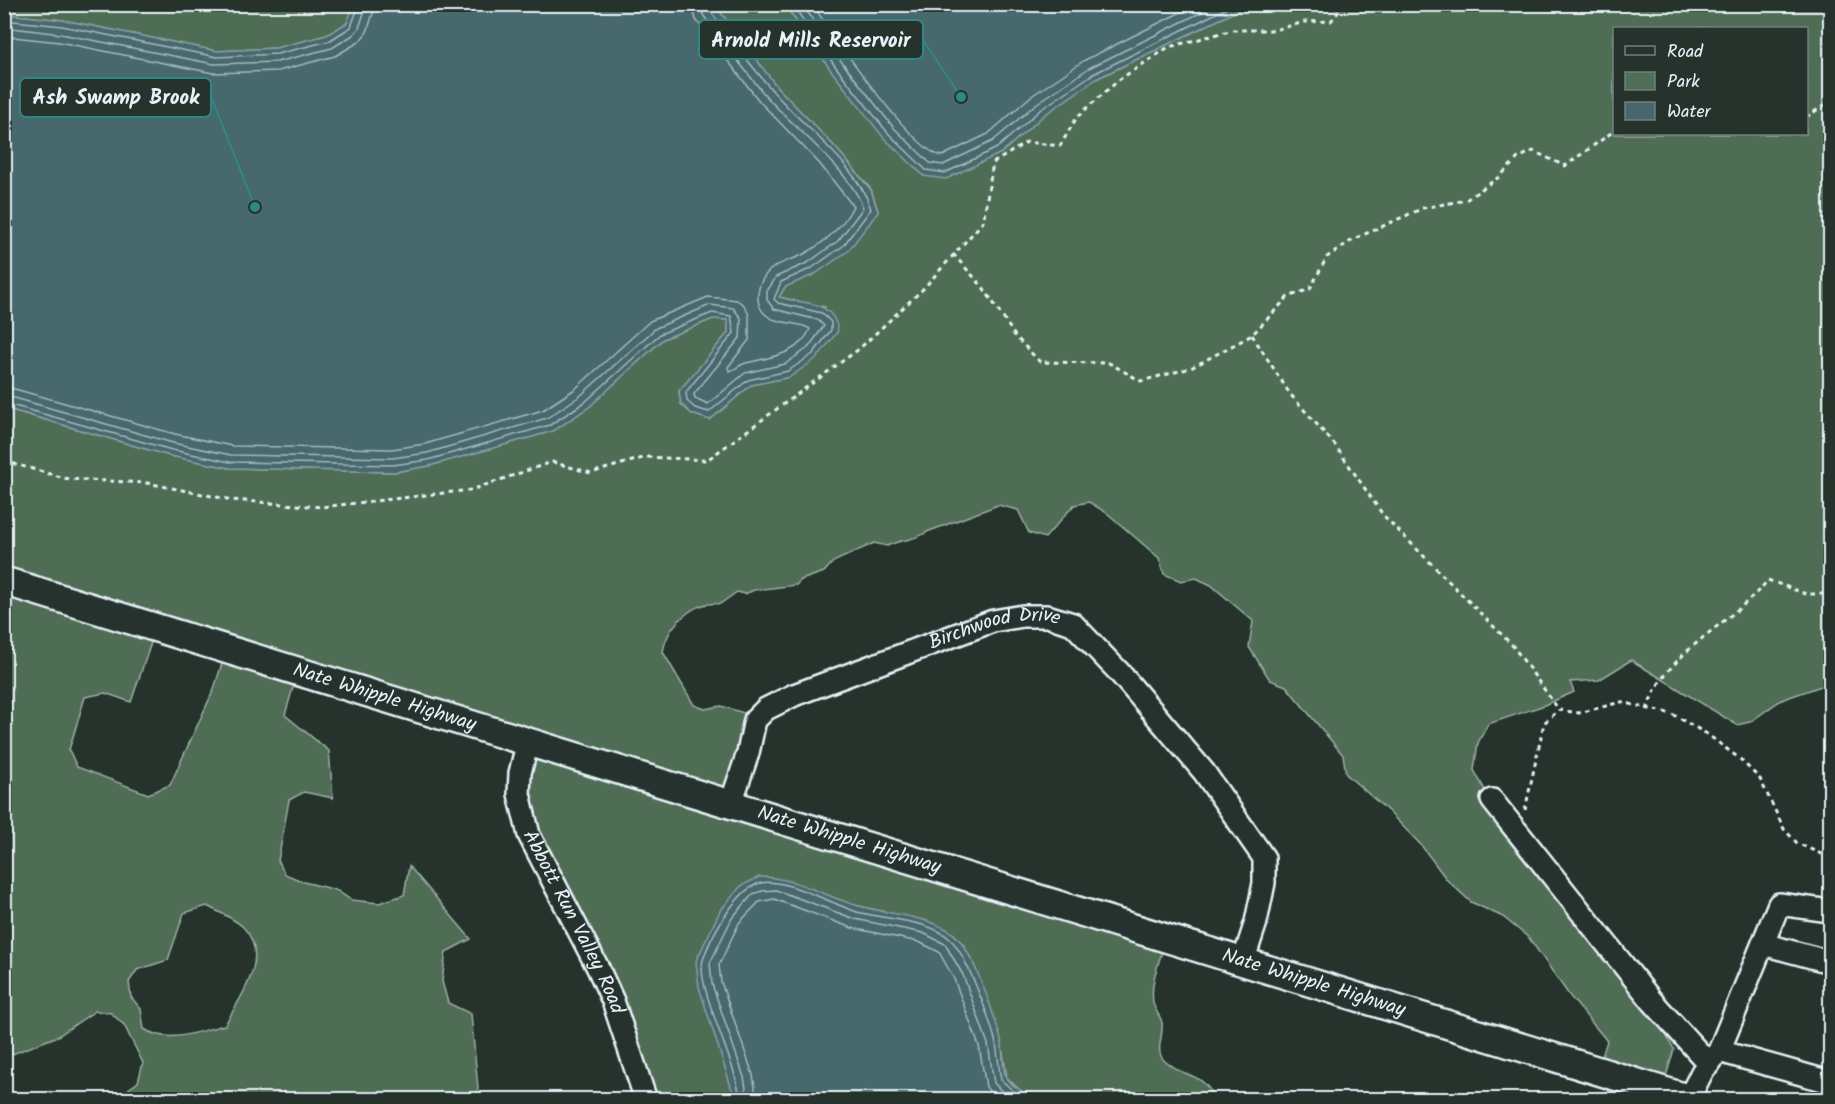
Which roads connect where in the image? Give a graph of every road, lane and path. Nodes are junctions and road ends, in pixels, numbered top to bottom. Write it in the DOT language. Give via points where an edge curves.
graph roads {
  1 [pos="1345,4"];
  2 [pos="1830,102"];
  3 [pos="1808,116"];
  4 [pos="1613,131"];
  5 [pos="953,254"];
  6 [pos="1252,334"];
  7 [pos="4,461"];
  8 [pos="4,581"];
  9 [pos="1830,594"];
  10 [pos="1559,710"];
  11 [pos="1647,710"];
  12 [pos="528,741"];
  13 [pos="1492,801"];
  14 [pos="731,803"];
  15 [pos="1521,836"];
  16 [pos="1830,858"];
  17 [pos="1830,911"];
  18 [pos="1763,944"];
  19 [pos="1243,962"];
  20 [pos="1830,962"];
  21 [pos="1714,1058"];
  22 [pos="1830,1082"];
  23 [pos="1637,1090"];
  24 [pos="1691,1099"];
  25 [pos="646,1100"];
  1 -- 5 [label="path" via="1331,21 1305,22 1274,30 1233,30 1169,46 1120,79 1077,117 1060,146 1027,142 993,164 983,222"];
  2 -- 3 [label="path"];
  4 -- 6 [label="path" via="1565,166 1533,151 1518,158 1466,200 1423,208 1354,238 1327,257 1310,289 1288,297"];
  5 -- 6 [label="path" via="983,287 1015,336 1040,362 1109,363 1141,381 1191,368"];
  5 -- 7 [label="path" via="923,289 859,349 706,460 646,457 591,473 552,462 471,490 322,507 232,500 147,483 68,479"];
  6 -- 10 [label="path" via="1290,394 1335,445 1383,515 1513,646"];
  8 -- 12 [label="main road, Nate Whipple Highway"];
  9 -- 11 [label="path" via="1806,594 1768,580 1751,601 1670,668 1652,691"];
  10 -- 11 [label="path" via="1579,713 1621,702"];
  10 -- 15 [label="path" via="1544,723"];
  11 -- 16 [label="path" via="1672,714 1740,759 1760,779 1784,829 1797,843"];
  12 -- 14 [label="main road, Nate Whipple Highway"];
  12 -- 25 [label="street, Abbott Run Valley Road" via="519,794 529,835 602,976"];
  13 -- 15 [label="street"];
  14 -- 19 [label="main road, Nate Whipple Highway"];
  14 -- 19 [label="street, Birchwood Drive" via="755,720 766,709 993,621 1047,616 1073,624 1204,772 1264,858 1262,892"];
  15 -- 21 [label="street" via="1652,1001"];
  17 -- 18 [label="street" via="1779,904"];
  18 -- 20 [label="street"];
  18 -- 21 [label="street"];
  19 -- 23 [label="main road, Nate Whipple Highway"];
  21 -- 22 [label="street"];
  21 -- 24 [label="street"];
  23 -- 24 [label="main road, Nate Whipple Highway"];
}
